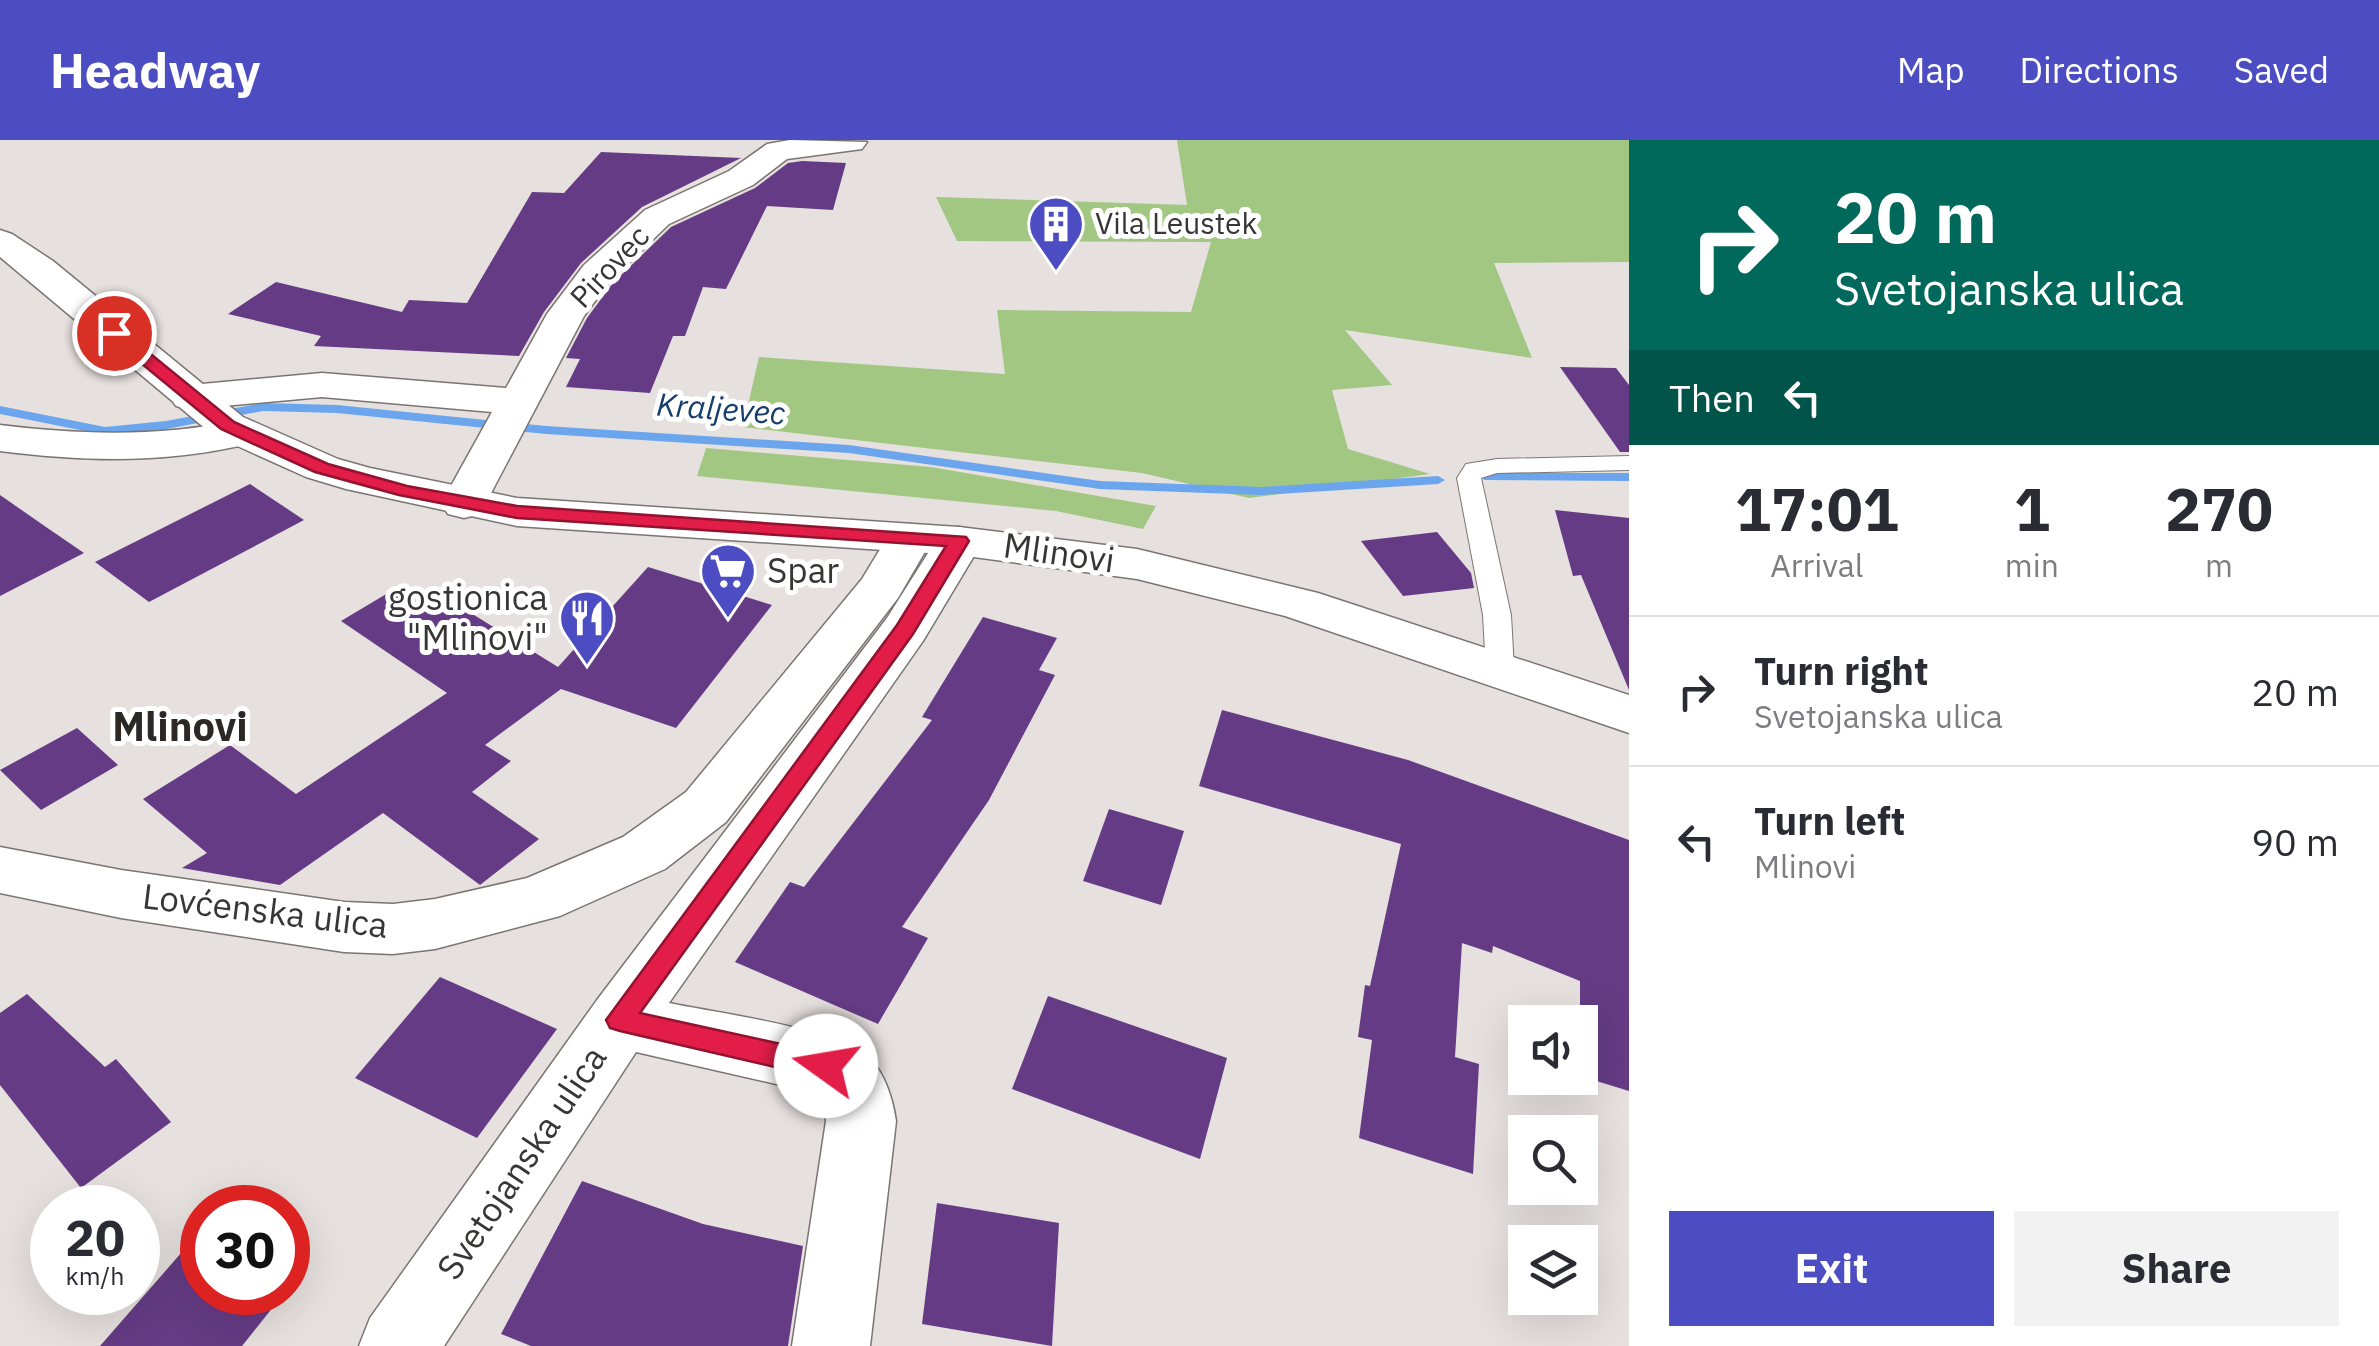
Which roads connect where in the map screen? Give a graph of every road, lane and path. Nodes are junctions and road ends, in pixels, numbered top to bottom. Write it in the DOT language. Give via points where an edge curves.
graph roads {
  1 [pos="851,142"];
  2 [pos="0,240"];
  3 [pos="215,415"];
  4 [pos="512,416"];
  5 [pos="0,438"];
  6 [pos="1629,463"];
  7 [pos="464,504"];
  8 [pos="935,539"];
  9 [pos="1500,670"];
  10 [pos="1629,714"];
  11 [pos="0,870"];
  12 [pos="620,1020"];
  13 [pos="398,1346"];
  14 [pos="832,1346"];
  1 -- 4 [label="street, Pirovec" via="778,151 756,170 657,218 584,287"];
  2 -- 3 [label="street, Mlinovi"];
  3 -- 4 [label="street" via="322,385"];
  3 -- 5 [label="street" via="143,450"];
  3 -- 7 [label="street, Mlinovi" via="322,468"];
  4 -- 7 [label="street, Pirovec"];
  6 -- 9 [label="lane" via="1475,468 1470,486 1497,615"];
  7 -- 8 [label="street, Mlinovi"];
  8 -- 9 [label="street, Mlinovi" via="1078,553 1212,581"];
  8 -- 11 [label="street, Lovćenska ulica" via="871,601 706,808 644,853 538,899 435,924 344,927"];
  8 -- 12 [label="street, Svetojanska ulica" via="905,629"];
  9 -- 10 [label="street, Mlinovi"];
  12 -- 13 [label="street, Svetojanska ulica"];
  12 -- 14 [label="street" via="826,1066 858,1094 861,1122"];
}
